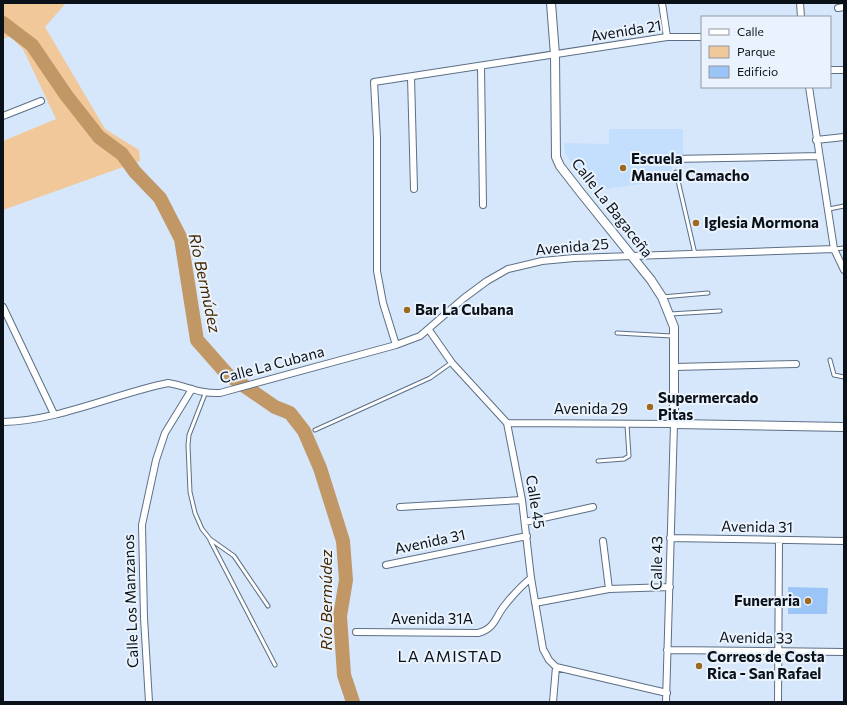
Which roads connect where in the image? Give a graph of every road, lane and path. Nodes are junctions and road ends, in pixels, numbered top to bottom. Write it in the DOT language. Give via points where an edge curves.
graph roads {
  1 [pos="551,3"];
  2 [pos="662,3"];
  3 [pos="800,3"];
  4 [pos="801,16"];
  5 [pos="701,36"];
  6 [pos="667,37"];
  7 [pos="555,55"];
  8 [pos="481,67"];
  9 [pos="831,70"];
  10 [pos="844,70"];
  11 [pos="411,77"];
  12 [pos="809,88"];
  13 [pos="41,101"];
  14 [pos="3,116"];
  15 [pos="844,137"];
  16 [pos="816,140"];
  17 [pos="819,156"];
  18 [pos="673,159"];
  19 [pos="676,172"];
  20 [pos="414,189"];
  21 [pos="483,205"];
  22 [pos="844,206"];
  23 [pos="829,209"];
  24 [pos="844,248"];
  25 [pos="834,249"];
  26 [pos="695,254"];
  27 [pos="631,256"];
  28 [pos="844,270"];
  29 [pos="708,293"];
  30 [pos="662,297"];
  31 [pos="3,307"];
  32 [pos="720,311"];
  33 [pos="670,314"];
  34 [pos="429,330"];
  35 [pos="617,333"];
  36 [pos="674,336"];
  37 [pos="396,345"];
  38 [pos="830,360"];
  39 [pos="452,363"];
  40 [pos="796,364"];
  41 [pos="674,367"];
  42 [pos="844,377"];
  43 [pos="192,389"];
  44 [pos="205,394"];
  45 [pos="54,414"];
  46 [pos="3,422"];
  47 [pos="506,423"];
  48 [pos="627,423"];
  49 [pos="674,424"];
  50 [pos="844,427"];
  51 [pos="315,430"];
  52 [pos="598,461"];
  53 [pos="522,500"];
  54 [pos="400,507"];
  55 [pos="593,507"];
  56 [pos="525,522"];
  57 [pos="527,536"];
  58 [pos="670,538"];
  59 [pos="210,539"];
  60 [pos="779,540"];
  61 [pos="603,541"];
  62 [pos="844,541"];
  63 [pos="386,565"];
  64 [pos="531,578"];
  65 [pos="670,588"];
  66 [pos="609,589"];
  67 [pos="535,603"];
  68 [pos="268,606"];
  69 [pos="356,632"];
  70 [pos="667,650"];
  71 [pos="779,651"];
  72 [pos="844,652"];
  73 [pos="275,665"];
  74 [pos="556,668"];
  75 [pos="667,693"];
  76 [pos="149,702"];
  77 [pos="553,702"];
  78 [pos="666,702"];
  79 [pos="778,702"];
  1 -- 7 [label="street, Calle La Bagaceña"];
  2 -- 6 [label="street"];
  3 -- 4 [label="street"];
  5 -- 6 [label="street, Avenida 21"];
  6 -- 7 [label="street, Avenida 21"];
  7 -- 8 [label="street, Avenida 21"];
  7 -- 27 [label="street, Calle La Bagaceña" via="556,157 564,172"];
  8 -- 11 [label="street, Avenida 21"];
  8 -- 21 [label="street"];
  9 -- 10 [label="street"];
  11 -- 20 [label="street"];
  11 -- 37 [label="street, Avenida 21" via="374,82 378,138 377,271 383,303"];
  12 -- 16 [label="street"];
  13 -- 14 [label="street"];
  15 -- 16 [label="street"];
  16 -- 17 [label="street"];
  17 -- 18 [label="street"];
  17 -- 23 [label="street"];
  19 -- 26 [label="lane"];
  22 -- 23 [label="lane"];
  23 -- 25 [label="street"];
  24 -- 25 [label="lane"];
  25 -- 26 [label="street, Avenida 25"];
  25 -- 28 [label="street"];
  26 -- 27 [label="street, Avenida 25"];
  27 -- 30 [label="street, Calle La Bagaceña"];
  27 -- 34 [label="street, Avenida 25" via="550,260 508,269 464,298"];
  29 -- 30 [label="lane"];
  30 -- 33 [label="street, Calle La Bagaceña"];
  31 -- 45 [label="street"];
  32 -- 33 [label="lane"];
  33 -- 36 [label="street, Calle La Bagaceña"];
  34 -- 37 [label="street, Calle La Cubana"];
  34 -- 39 [label="street"];
  35 -- 36 [label="lane"];
  36 -- 41 [label="street, Calle La Bagaceña"];
  37 -- 44 [label="street, Calle La Cubana" via="220,393"];
  38 -- 42 [label="lane" via="834,375"];
  39 -- 47 [label="street"];
  39 -- 51 [label="lane" via="430,378"];
  40 -- 41 [label="street"];
  41 -- 49 [label="street, Calle La Bagaceña"];
  43 -- 44 [label="street, Calle La Cubana"];
  43 -- 45 [label="street, Calle La Cubana" via="168,383"];
  43 -- 76 [label="street, Calle Los Manzanos" via="165,433 156,460 142,525"];
  44 -- 59 [label="lane" via="189,435 188,472 194,513"];
  45 -- 46 [label="street, Calle La Cubana"];
  47 -- 48 [label="street, Avenida 29"];
  47 -- 53 [label="street, Calle 45"];
  48 -- 49 [label="street, Avenida 29"];
  48 -- 52 [label="lane" via="629,456 624,459"];
  49 -- 50 [label="street, Avenida 29"];
  49 -- 58 [label="street, Calle 43"];
  53 -- 54 [label="street"];
  53 -- 56 [label="street, Calle 45"];
  55 -- 56 [label="street"];
  56 -- 57 [label="street, Calle 45"];
  57 -- 63 [label="street, Avenida 31"];
  57 -- 64 [label="street, Calle 45"];
  58 -- 60 [label="street, Avenida 31"];
  58 -- 65 [label="street, Calle 43"];
  59 -- 68 [label="lane" via="234,556"];
  59 -- 73 [label="lane"];
  60 -- 62 [label="street, Avenida 31"];
  60 -- 71 [label="street"];
  61 -- 66 [label="street"];
  64 -- 67 [label="street, Calle 45"];
  64 -- 69 [label="street, Avenida 31A" via="503,607 491,628 485,631"];
  65 -- 66 [label="street"];
  65 -- 70 [label="street, Calle 43"];
  66 -- 67 [label="street"];
  67 -- 74 [label="street, Calle 45" via="543,649"];
  70 -- 71 [label="street, Avenida 33"];
  70 -- 75 [label="street, Calle 43"];
  71 -- 72 [label="street, Avenida 33"];
  71 -- 79 [label="street"];
  74 -- 75 [label="street"];
  74 -- 77 [label="street"];
  75 -- 78 [label="street, Calle 43"];
}
